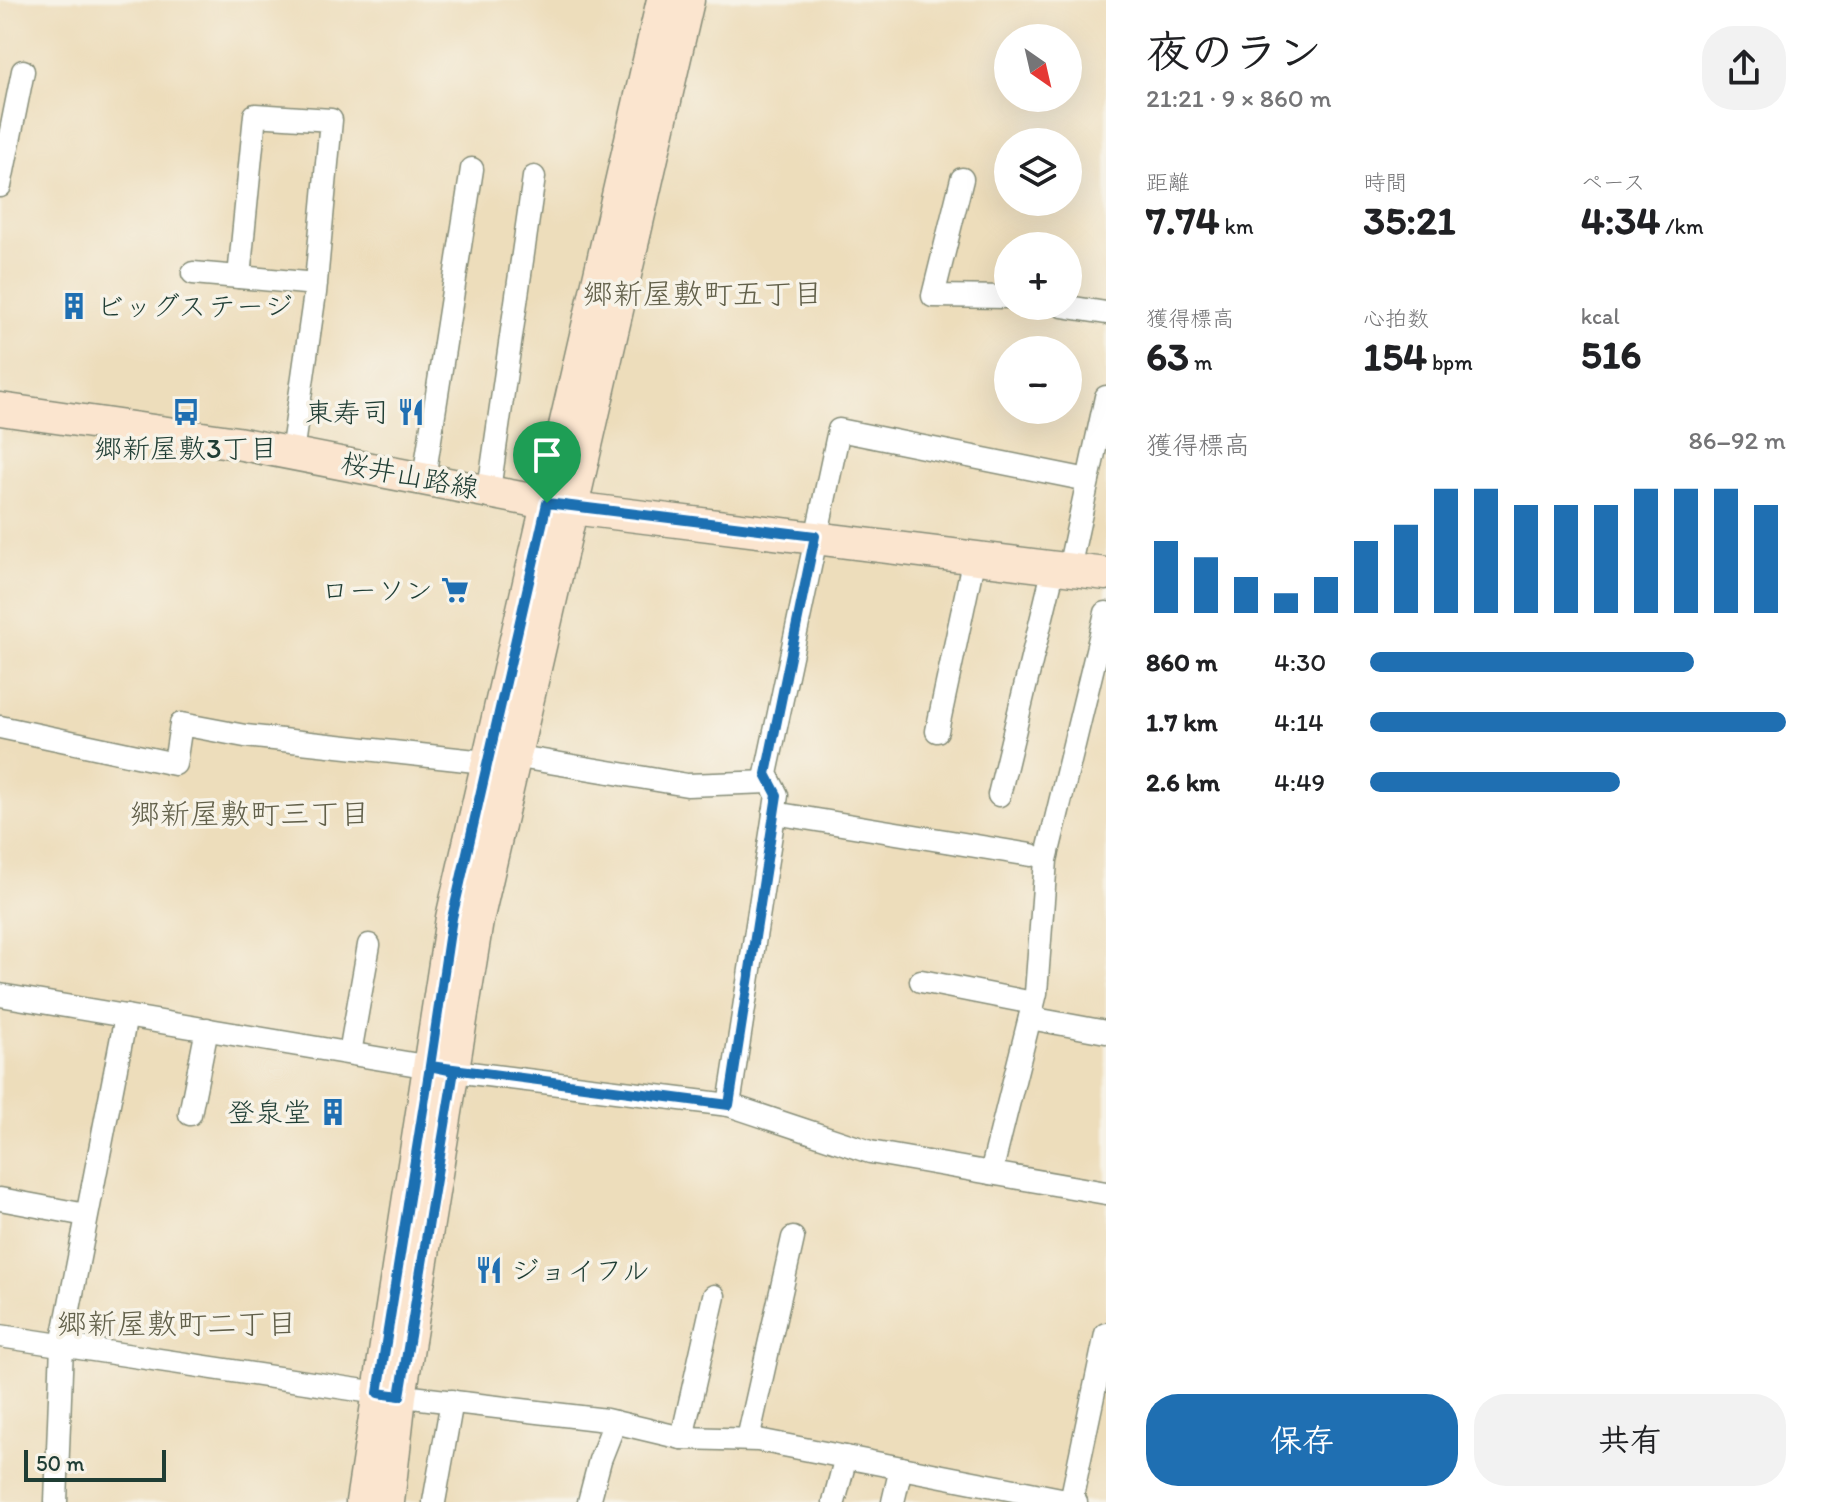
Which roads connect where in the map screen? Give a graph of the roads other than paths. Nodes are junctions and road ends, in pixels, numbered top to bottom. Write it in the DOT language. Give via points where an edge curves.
graph roads {
  1 [pos="663,0"];
  2 [pos="688,0"];
  3 [pos="23,71"];
  4 [pos="472,169"];
  5 [pos="534,177"];
  6 [pos="962,179"];
  7 [pos="0,186"];
  8 [pos="193,273"];
  9 [pos="239,277"];
  10 [pos="316,284"];
  11 [pos="994,297"];
  12 [pos="1082,309"];
  13 [pos="1106,313"];
  14 [pos="1106,397"];
  15 [pos="0,409"];
  16 [pos="292,453"];
  17 [pos="424,478"];
  18 [pos="1088,480"];
  19 [pos="489,490"];
  20 [pos="559,505"];
  21 [pos="815,536"];
  22 [pos="974,557"];
  23 [pos="1062,568"];
  24 [pos="1106,574"];
  25 [pos="1106,613"];
  26 [pos="0,727"];
  27 [pos="937,731"];
  28 [pos="499,759"];
  29 [pos="770,782"];
  30 [pos="999,795"];
  31 [pos="774,813"];
  32 [pos="1031,855"];
  33 [pos="369,945"];
  34 [pos="921,981"];
  35 [pos="0,995"];
  36 [pos="1032,1010"];
  37 [pos="126,1016"];
  38 [pos="207,1029"];
  39 [pos="1106,1032"];
  40 [pos="350,1053"];
  41 [pos="442,1068"];
  42 [pos="729,1105"];
  43 [pos="190,1114"];
  44 [pos="991,1173"];
  45 [pos="1106,1193"];
  46 [pos="0,1199"];
  47 [pos="86,1215"];
  48 [pos="793,1238"];
  49 [pos="714,1296"];
  50 [pos="1106,1334"];
  51 [pos="0,1336"];
  52 [pos="62,1345"];
  53 [pos="381,1393"];
  54 [pos="452,1401"];
  55 [pos="615,1422"];
  56 [pos="682,1438"];
  57 [pos="748,1439"];
  58 [pos="383,1448"];
  59 [pos="846,1457"];
  60 [pos="901,1468"];
  61 [pos="56,1502"];
  62 [pos="348,1502"];
  63 [pos="362,1502"];
  64 [pos="388,1502"];
  65 [pos="434,1502"];
  66 [pos="589,1502"];
  67 [pos="834,1502"];
  68 [pos="893,1502"];
  69 [pos="1074,1502"];
  1 -- 20 [label="street"];
  2 -- 20 [label="street"];
  3 -- 7 [label="street"];
  4 -- 17 [label="street"];
  5 -- 19 [label="street"];
  6 -- 11 [label="street" via="933,296"];
  8 -- 9 [label="street"];
  9 -- 10 [label="street"];
  9 -- 10 [label="street" via="255,115 331,120"];
  10 -- 16 [label="street"];
  12 -- 13 [label="street"];
  14 -- 18 [label="street"];
  15 -- 16 [label="street, 桜井山路線"];
  16 -- 17 [label="street, 桜井山路線"];
  17 -- 19 [label="street, 桜井山路線"];
  18 -- 21 [label="street" via="839,430"];
  18 -- 23 [label="street"];
  19 -- 20 [label="street, 桜井山路線"];
  20 -- 21 [label="street, 桜井山路線"];
  20 -- 28 [label="street"];
  21 -- 22 [label="street, 桜井山路線"];
  21 -- 29 [label="street" via="766,774"];
  22 -- 23 [label="street, 桜井山路線"];
  22 -- 27 [label="street"];
  23 -- 24 [label="street, 桜井山路線"];
  23 -- 30 [label="street"];
  25 -- 36 [label="street" via="1046,860"];
  26 -- 28 [label="street" via="175,764 181,724 245,736"];
  28 -- 29 [label="street" via="687,785"];
  28 -- 41 [label="street" via="452,918"];
  29 -- 31 [label="street" via="777,795"];
  31 -- 32 [label="street"];
  31 -- 42 [label="street"];
  33 -- 40 [label="street"];
  34 -- 36 [label="street"];
  35 -- 37 [label="street"];
  36 -- 39 [label="street"];
  36 -- 44 [label="street"];
  37 -- 38 [label="street"];
  37 -- 47 [label="street"];
  38 -- 40 [label="street"];
  38 -- 43 [label="street"];
  40 -- 41 [label="street"];
  41 -- 42 [label="street"];
  41 -- 53 [label="street"];
  42 -- 44 [label="street" via="870,1152"];
  44 -- 45 [label="street"];
  46 -- 47 [label="street"];
  47 -- 52 [label="street"];
  48 -- 57 [label="street"];
  49 -- 56 [label="street"];
  50 -- 69 [label="street"];
  51 -- 52 [label="street"];
  52 -- 53 [label="street"];
  52 -- 61 [label="street"];
  53 -- 54 [label="street"];
  53 -- 58 [label="street"];
  53 -- 62 [label="street"];
  54 -- 55 [label="street"];
  54 -- 65 [label="street"];
  55 -- 56 [label="street"];
  55 -- 66 [label="street"];
  56 -- 57 [label="street"];
  57 -- 59 [label="street"];
  58 -- 63 [label="street"];
  58 -- 64 [label="street"];
  59 -- 60 [label="street"];
  59 -- 67 [label="street"];
  60 -- 68 [label="street"];
  60 -- 69 [label="street"];
}
